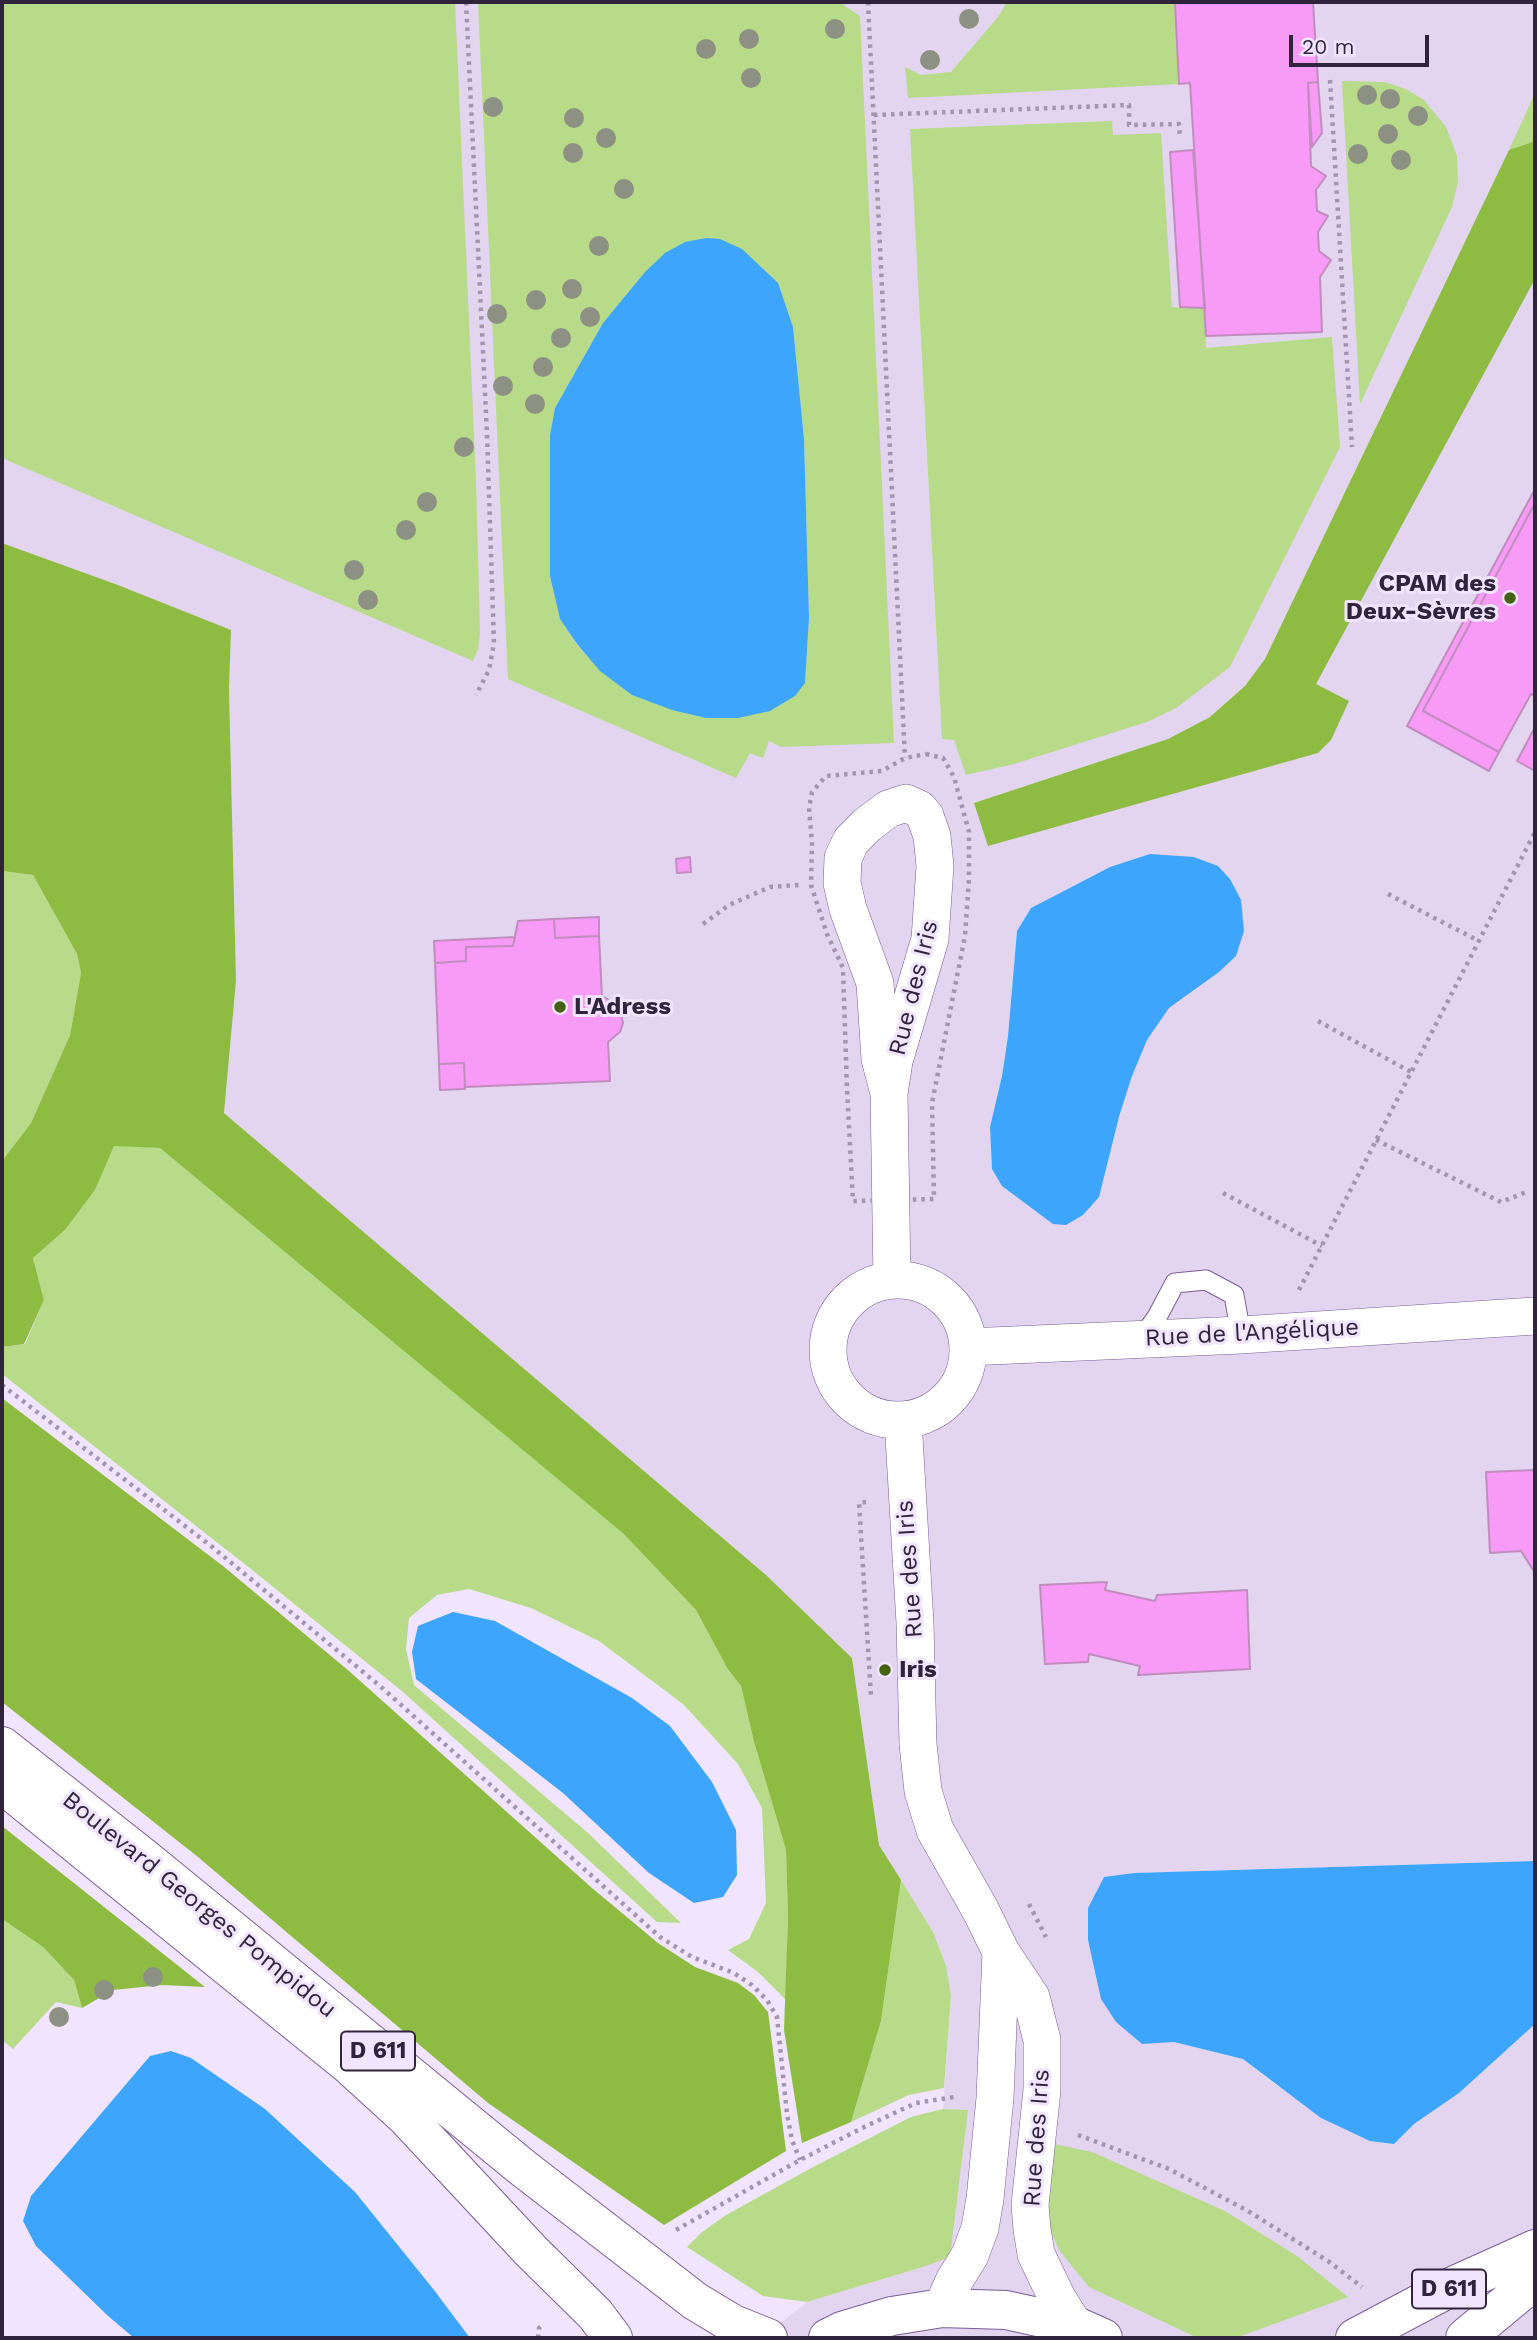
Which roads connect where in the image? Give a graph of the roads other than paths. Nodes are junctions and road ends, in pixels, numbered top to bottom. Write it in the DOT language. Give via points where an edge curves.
graph roads {
  1 [pos="889,1093"];
  2 [pos="892,1280"];
  3 [pos="1535,1316"];
  4 [pos="1241,1335"];
  5 [pos="1141,1339"];
  6 [pos="968,1347"];
  7 [pos="903,1420"];
  8 [pos="2,1746"];
  9 [pos="2,1784"];
  10 [pos="1001,1952"];
  11 [pos="1535,2249"];
  12 [pos="1535,2280"];
  13 [pos="942,2308"];
  14 [pos="596,2316"];
  15 [pos="1089,2332"];
  16 [pos="1368,2332"];
  17 [pos="768,2338"];
  18 [pos="828,2338"];
  19 [pos="1465,2338"];
  1 -- 1 [label="street, Rue des Iris" via="894,1061 928,951 933,912 932,836 925,816 906,803 888,809 867,825 851,841 843,858 848,909 875,983 880,1059"];
  1 -- 2 [label="street, Rue des Iris"];
  2 -- 6 [label="street" via="936,1290 964,1325"];
  2 -- 7 [label="street" via="853,1296 839,1312 828,1352 832,1374 851,1401 880,1418"];
  3 -- 4 [label="street, Rue de l'Angélique"];
  4 -- 5 [label="street, Rue de l'Angélique"];
  4 -- 5 [label="lane" via="1234,1295 1206,1280 1175,1283"];
  5 -- 6 [label="street, Rue de l'Angélique"];
  6 -- 7 [label="street" via="966,1369 957,1388 924,1415"];
  7 -- 10 [label="street, Rue des Iris" via="923,1791 935,1830"];
  8 -- 17 [label="main road, Boulevard Georges Pompidou / D 611" via="648,2265 733,2325"];
  9 -- 14 [label="main road, Boulevard Georges Pompidou / D 611" via="349,2065 407,2118"];
  10 -- 13 [label="street, Rue des Iris" via="985,2199 970,2255"];
  10 -- 15 [label="street, Rue des Iris" via="1031,1997 1042,2040 1042,2090 1030,2205 1036,2254 1057,2298"];
  11 -- 16 [label="main road, D 611"];
  12 -- 19 [label="main road, D 611"];
  13 -- 15 [label="main road" via="1006,2310"];
  13 -- 18 [label="main road" via="891,2316"];
}
